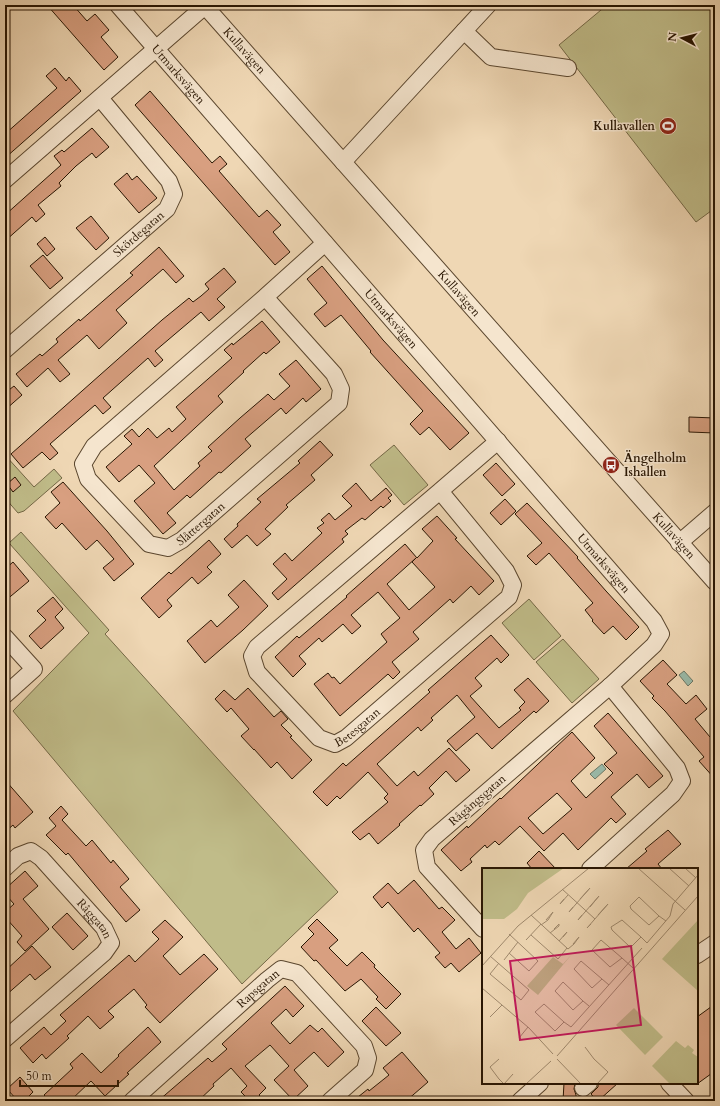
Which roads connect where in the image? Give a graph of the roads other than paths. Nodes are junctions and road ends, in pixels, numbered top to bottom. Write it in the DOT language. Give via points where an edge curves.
graph roads {
  1 [pos="118,5"];
  2 [pos="488,5"];
  3 [pos="204,6"];
  4 [pos="464,31"];
  5 [pos="156,49"];
  6 [pos="568,68"];
  7 [pos="100,98"];
  8 [pos="343,162"];
  9 [pos="5,180"];
  10 [pos="326,243"];
  11 [pos="266,297"];
  12 [pos="5,350"];
  13 [pos="498,441"];
  14 [pos="440,491"];
  15 [pos="715,512"];
  16 [pos="679,543"];
  17 [pos="715,582"];
  18 [pos="661,634"];
  19 [pos="5,638"];
  20 [pos="610,686"];
  21 [pos="5,695"];
  22 [pos="5,868"];
  23 [pos="591,868"];
  24 [pos="482,929"];
  25 [pos="715,943"];
  26 [pos="698,954"];
  27 [pos="5,1039"];
  28 [pos="539,1084"];
  29 [pos="670,1084"];
  30 [pos="132,1101"];
  31 [pos="330,1101"];
  32 [pos="520,1101"];
  33 [pos="686,1101"];
  1 -- 5 [label="street, Utmarksvägen"];
  2 -- 4 [label="street"];
  3 -- 5 [label="street"];
  3 -- 8 [label="street, Kullavägen"];
  4 -- 6 [label="street" via="491,57"];
  4 -- 8 [label="street"];
  5 -- 7 [label="street"];
  5 -- 10 [label="street, Utmarksvägen"];
  7 -- 9 [label="street"];
  7 -- 12 [label="street, Skördegatan" via="169,181 174,194 167,209"];
  8 -- 16 [label="street, Kullavägen"];
  10 -- 11 [label="street, Slåttergatan"];
  10 -- 13 [label="street, Utmarksvägen"];
  11 -- 11 [label="street, Slåttergatan" via="94,446 83,464 88,479 149,544 168,548 182,540 339,403 341,389 334,374"];
  13 -- 14 [label="street, Betesgatan"];
  13 -- 18 [label="street, Utmarksvägen" via="654,620"];
  14 -- 14 [label="street, Betesgatan" via="258,647 252,656 257,672 319,738 335,744 346,738 509,597 513,585 506,571"];
  15 -- 16 [label="street"];
  16 -- 17 [label="street, Kullavägen"];
  18 -- 20 [label="street, Rågångsgatan" via="654,645"];
  19 -- 21 [label="street" via="34,669"];
  20 -- 23 [label="street" via="677,768 682,780 673,794"];
  20 -- 24 [label="street, Rågångsgatan" via="432,839 424,850 427,867"];
  22 -- 27 [label="street, Råggatan" via="18,856 31,850 42,858 104,928 111,943 104,953"];
  25 -- 26 [label="street"];
  28 -- 32 [label="street"];
  29 -- 33 [label="street"];
  30 -- 31 [label="street, Rapsgatan" via="281,969 297,973 364,1046 368,1058 365,1070"];
}
